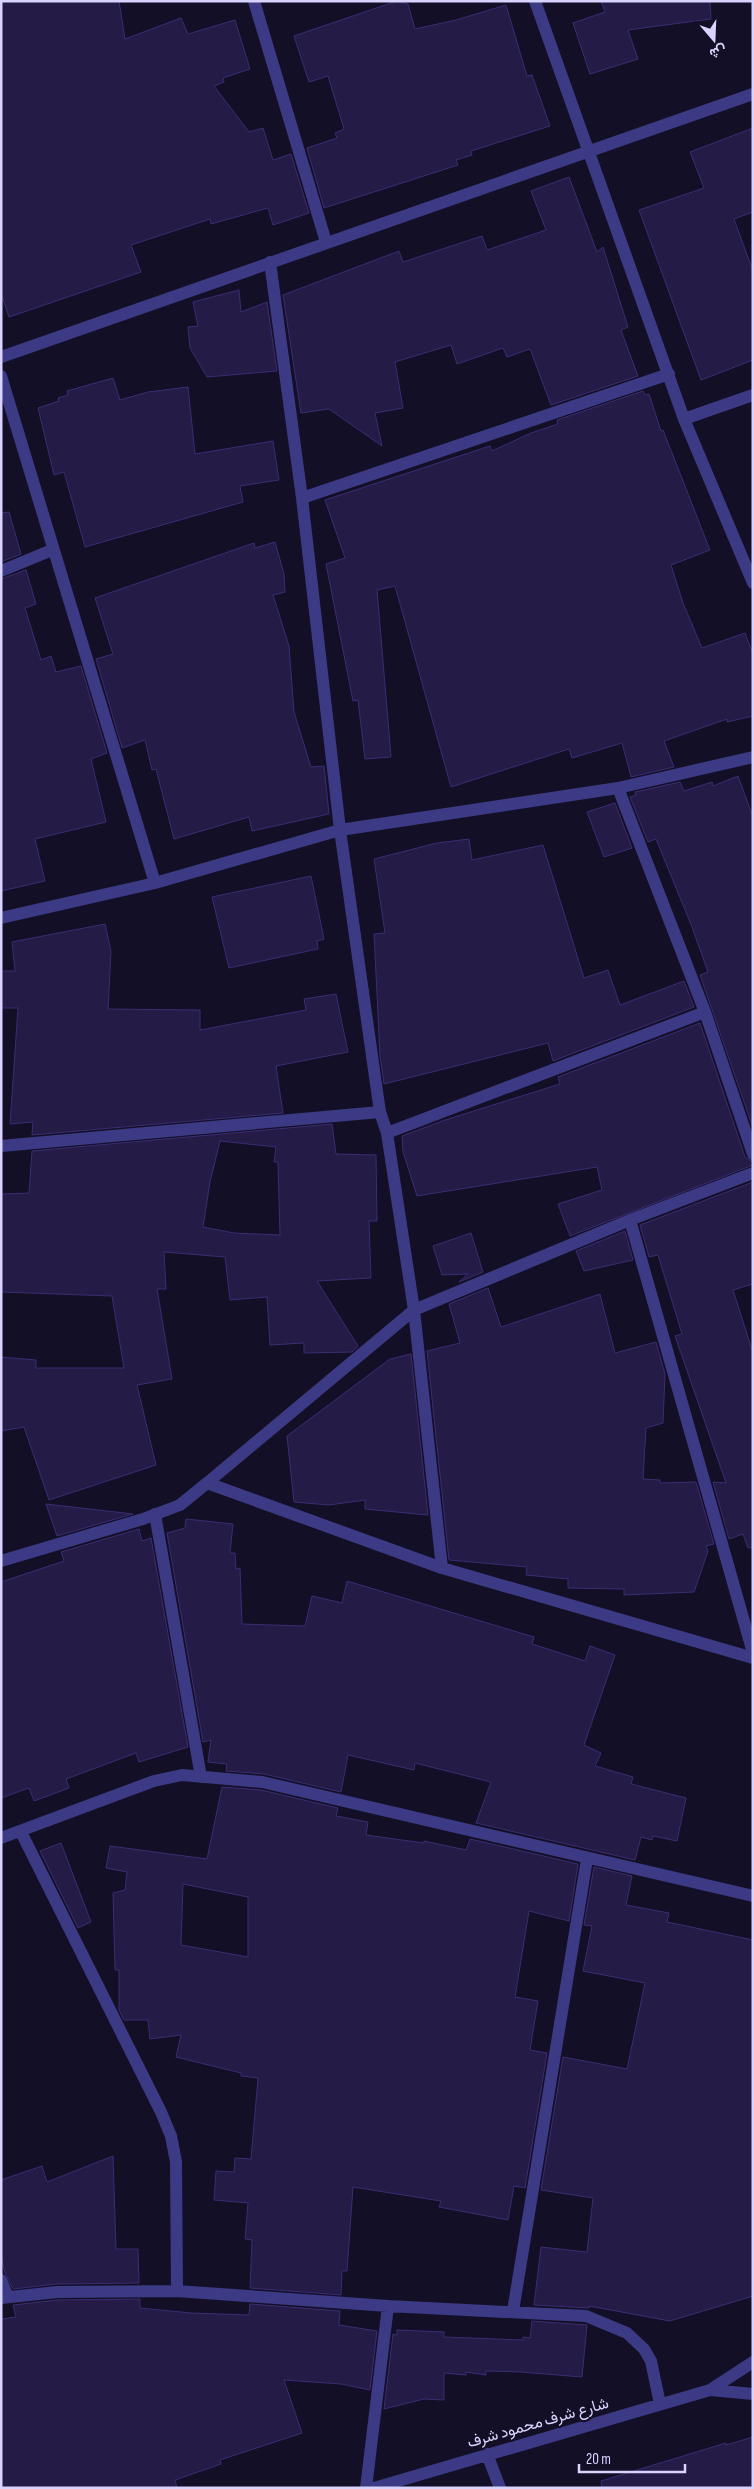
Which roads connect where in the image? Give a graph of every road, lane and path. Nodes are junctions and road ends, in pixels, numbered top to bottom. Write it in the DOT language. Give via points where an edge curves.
graph roads {
  1 [pos="254,1"];
  2 [pos="535,1"];
  3 [pos="753,94"];
  4 [pos="588,151"];
  5 [pos="326,242"];
  6 [pos="270,262"];
  7 [pos="1,357"];
  8 [pos="669,374"];
  9 [pos="1,376"];
  10 [pos="753,395"];
  11 [pos="684,419"];
  12 [pos="302,498"];
  13 [pos="52,550"];
  14 [pos="1,571"];
  15 [pos="753,583"];
  16 [pos="753,757"];
  17 [pos="618,788"];
  18 [pos="340,830"];
  19 [pos="154,884"];
  20 [pos="1,918"];
  21 [pos="706,1012"];
  22 [pos="380,1112"];
  23 [pos="387,1133"];
  24 [pos="1,1146"];
  25 [pos="753,1154"];
  26 [pos="753,1173"];
  27 [pos="630,1220"];
  28 [pos="414,1310"];
  29 [pos="207,1483"];
  30 [pos="155,1514"];
  31 [pos="1,1561"];
  32 [pos="442,1568"];
  33 [pos="753,1653"];
  34 [pos="753,1658"];
  35 [pos="201,1777"];
  36 [pos="21,1832"];
  37 [pos="1,1838"];
  38 [pos="587,1859"];
  39 [pos="753,1896"];
  40 [pos="1,2280"];
  41 [pos="176,2292"];
  42 [pos="5,2298"];
  43 [pos="388,2306"];
  44 [pos="512,2311"];
  45 [pos="753,2362"];
  46 [pos="710,2390"];
  47 [pos="753,2394"];
  48 [pos="660,2404"];
  49 [pos="487,2454"];
  50 [pos="366,2488"];
  51 [pos="374,2488"];
  52 [pos="500,2488"];
  1 -- 5 [label="street"];
  2 -- 4 [label="street"];
  3 -- 4 [label="street"];
  4 -- 5 [label="street"];
  4 -- 8 [label="street"];
  5 -- 6 [label="street"];
  6 -- 7 [label="street"];
  6 -- 12 [label="street"];
  8 -- 11 [label="street"];
  8 -- 12 [label="street"];
  9 -- 13 [label="street"];
  10 -- 11 [label="street"];
  11 -- 15 [label="street"];
  12 -- 18 [label="street"];
  13 -- 14 [label="street"];
  13 -- 19 [label="street"];
  16 -- 17 [label="street"];
  17 -- 18 [label="street"];
  17 -- 21 [label="street"];
  18 -- 19 [label="street"];
  18 -- 22 [label="street"];
  19 -- 20 [label="street"];
  21 -- 23 [label="street"];
  21 -- 25 [label="street"];
  22 -- 23 [label="street"];
  22 -- 24 [label="street"];
  23 -- 28 [label="street"];
  26 -- 27 [label="street"];
  27 -- 28 [label="street"];
  27 -- 33 [label="street"];
  28 -- 29 [label="street"];
  28 -- 32 [label="street"];
  29 -- 30 [label="street" via="180,1505"];
  29 -- 32 [label="street"];
  30 -- 31 [label="street"];
  30 -- 35 [label="street"];
  32 -- 34 [label="street"];
  35 -- 36 [label="street" via="182,1775 154,1781"];
  35 -- 38 [label="street" via="262,1782"];
  36 -- 37 [label="street"];
  36 -- 41 [label="street" via="171,2136 176,2162"];
  38 -- 39 [label="street"];
  38 -- 44 [label="street"];
  40 -- 42 [label="street"];
  41 -- 42 [label="street" via="57,2292"];
  41 -- 43 [label="street"];
  43 -- 44 [label="street"];
  43 -- 50 [label="street"];
  44 -- 48 [label="street" via="586,2316 626,2333 644,2348"];
  45 -- 46 [label="street"];
  46 -- 47 [label="street"];
  46 -- 48 [label="street, شارع شرف محمود شرف"];
  48 -- 49 [label="street, شارع شرف محمود شرف"];
  49 -- 51 [label="street, شارع شرف محمود شرف"];
  49 -- 52 [label="street"];
}
